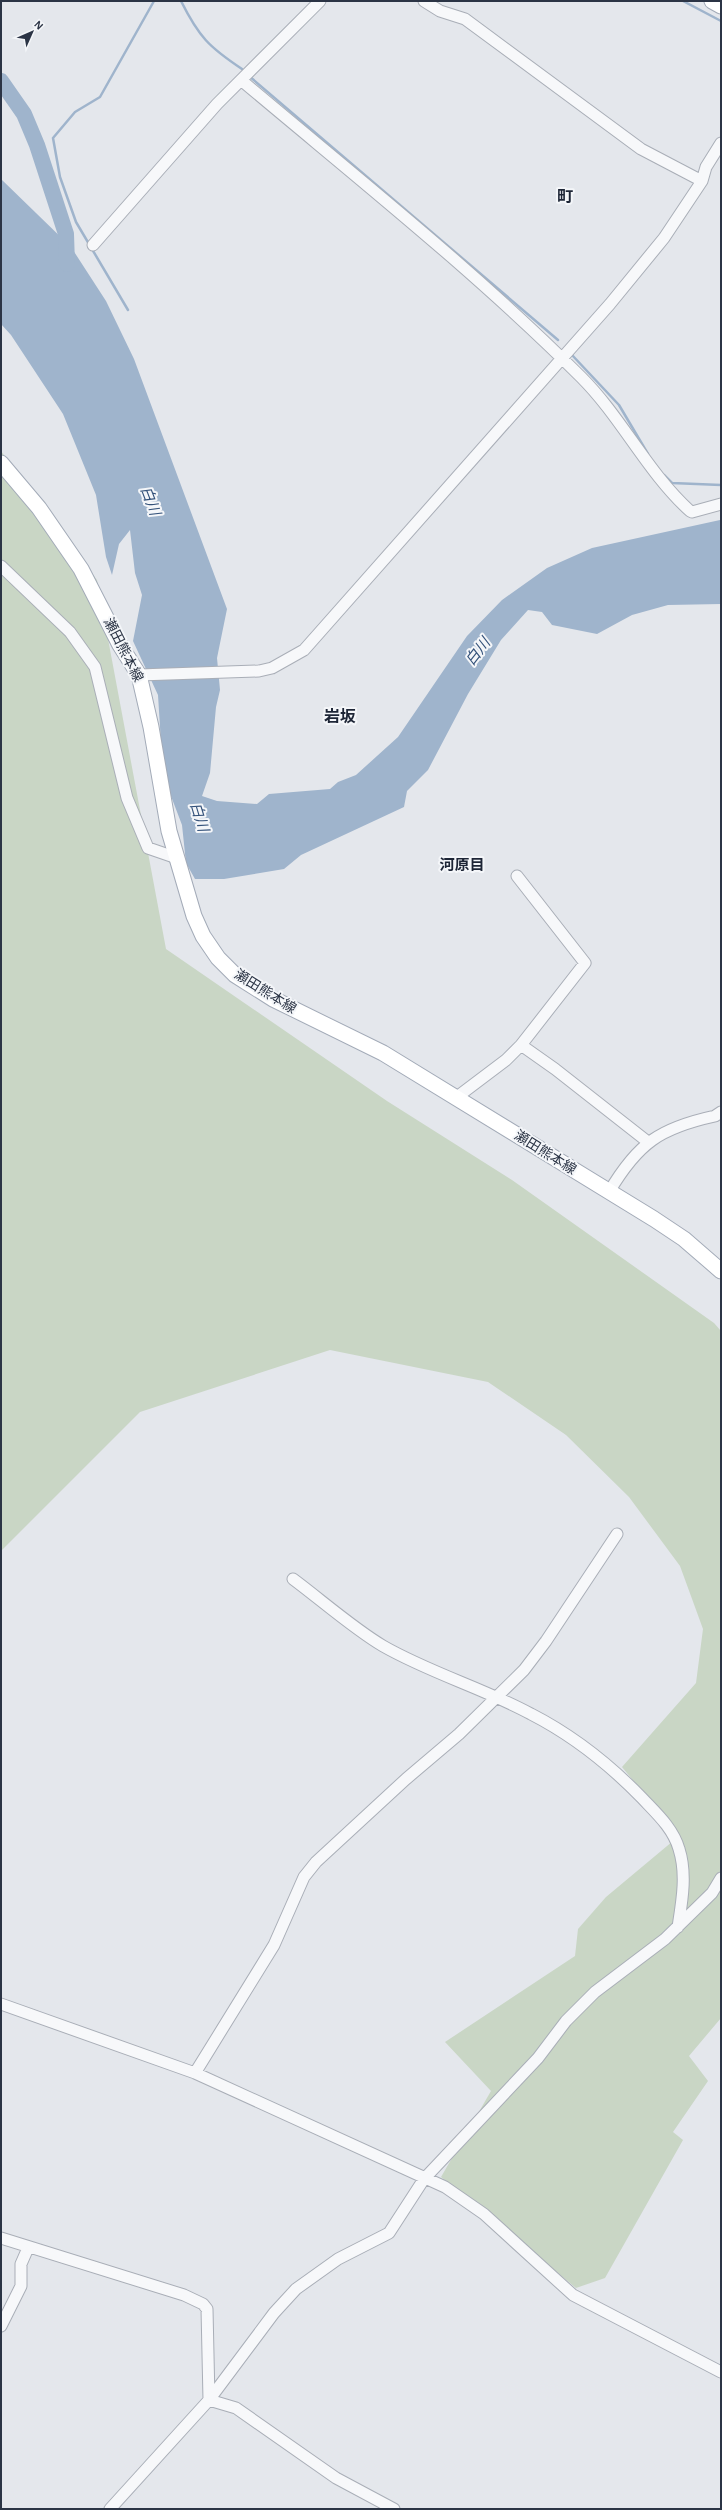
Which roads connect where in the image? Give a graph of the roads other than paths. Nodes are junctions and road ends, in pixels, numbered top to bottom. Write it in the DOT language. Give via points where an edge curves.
graph roads {
  1 [pos="320,1"];
  2 [pos="424,1"];
  3 [pos="712,1"];
  4 [pos="721,6"];
  5 [pos="241,80"];
  6 [pos="721,143"];
  7 [pos="702,181"];
  8 [pos="93,245"];
  9 [pos="561,358"];
  10 [pos="1,463"];
  11 [pos="721,504"];
  12 [pos="1,566"];
  13 [pos="143,675"];
  14 [pos="177,858"];
  15 [pos="516,876"];
  16 [pos="521,1045"];
  17 [pos="457,1097"];
  18 [pos="721,1112"];
  19 [pos="648,1142"];
  20 [pos="609,1192"];
  21 [pos="721,1271"];
  22 [pos="617,1534"];
  23 [pos="293,1579"];
  24 [pos="498,1698"];
  25 [pos="721,1878"];
  26 [pos="678,1927"];
  27 [pos="1,2004"];
  28 [pos="195,2073"];
  29 [pos="424,2179"];
  30 [pos="1,2238"];
  31 [pos="28,2248"];
  32 [pos="1,2326"];
  33 [pos="721,2372"];
  34 [pos="209,2400"];
  35 [pos="110,2509"];
  36 [pos="394,2509"];
  1 -- 5 [label="street"];
  2 -- 7 [label="street" via="440,11 465,20 641,149"];
  3 -- 4 [label="main road"];
  5 -- 8 [label="street" via="171,154"];
  5 -- 9 [label="street" via="452,258"];
  6 -- 7 [label="street" via="706,167"];
  7 -- 9 [label="street" via="664,238"];
  9 -- 11 [label="street" via="600,396 658,478 690,511"];
  9 -- 13 [label="street" via="304,650 272,668 259,671"];
  10 -- 13 [label="main road, 瀬田熊本線" via="39,508 80,569 120,645"];
  12 -- 14 [label="street" via="70,632 95,667 133,814 148,848"];
  13 -- 14 [label="main road, 瀬田熊本線" via="169,831"];
  14 -- 17 [label="main road, 瀬田熊本線" via="194,916 203,936 218,958 235,975 273,999 383,1053"];
  15 -- 16 [label="street" via="586,963"];
  16 -- 17 [label="street" via="506,1060"];
  16 -- 19 [label="street"];
  17 -- 20 [label="main road, 瀬田熊本線"];
  18 -- 19 [label="street" via="708,1118 684,1123"];
  19 -- 20 [label="street" via="624,1167"];
  20 -- 21 [label="main road, 瀬田熊本線" via="684,1239"];
  22 -- 24 [label="street" via="546,1641"];
  23 -- 24 [label="street" via="382,1645"];
  24 -- 26 [label="street" via="532,1714 584,1747 627,1783 659,1816 674,1837 683,1865 683,1891"];
  24 -- 28 [label="street" via="316,1862 304,1877 274,1945"];
  25 -- 26 [label="street" via="712,1892"];
  26 -- 29 [label="street" via="595,1992 566,2021 538,2058"];
  27 -- 28 [label="street"];
  28 -- 29 [label="street"];
  29 -- 33 [label="street" via="445,2187 484,2214 573,2295"];
  29 -- 34 [label="street" via="389,2232 338,2259 296,2289 274,2313"];
  30 -- 31 [label="street"];
  31 -- 32 [label="street" via="21,2264 21,2286"];
  31 -- 34 [label="street" via="184,2294 203,2304 207,2309"];
  34 -- 35 [label="street"];
  34 -- 36 [label="street" via="236,2408 336,2478"];
}
